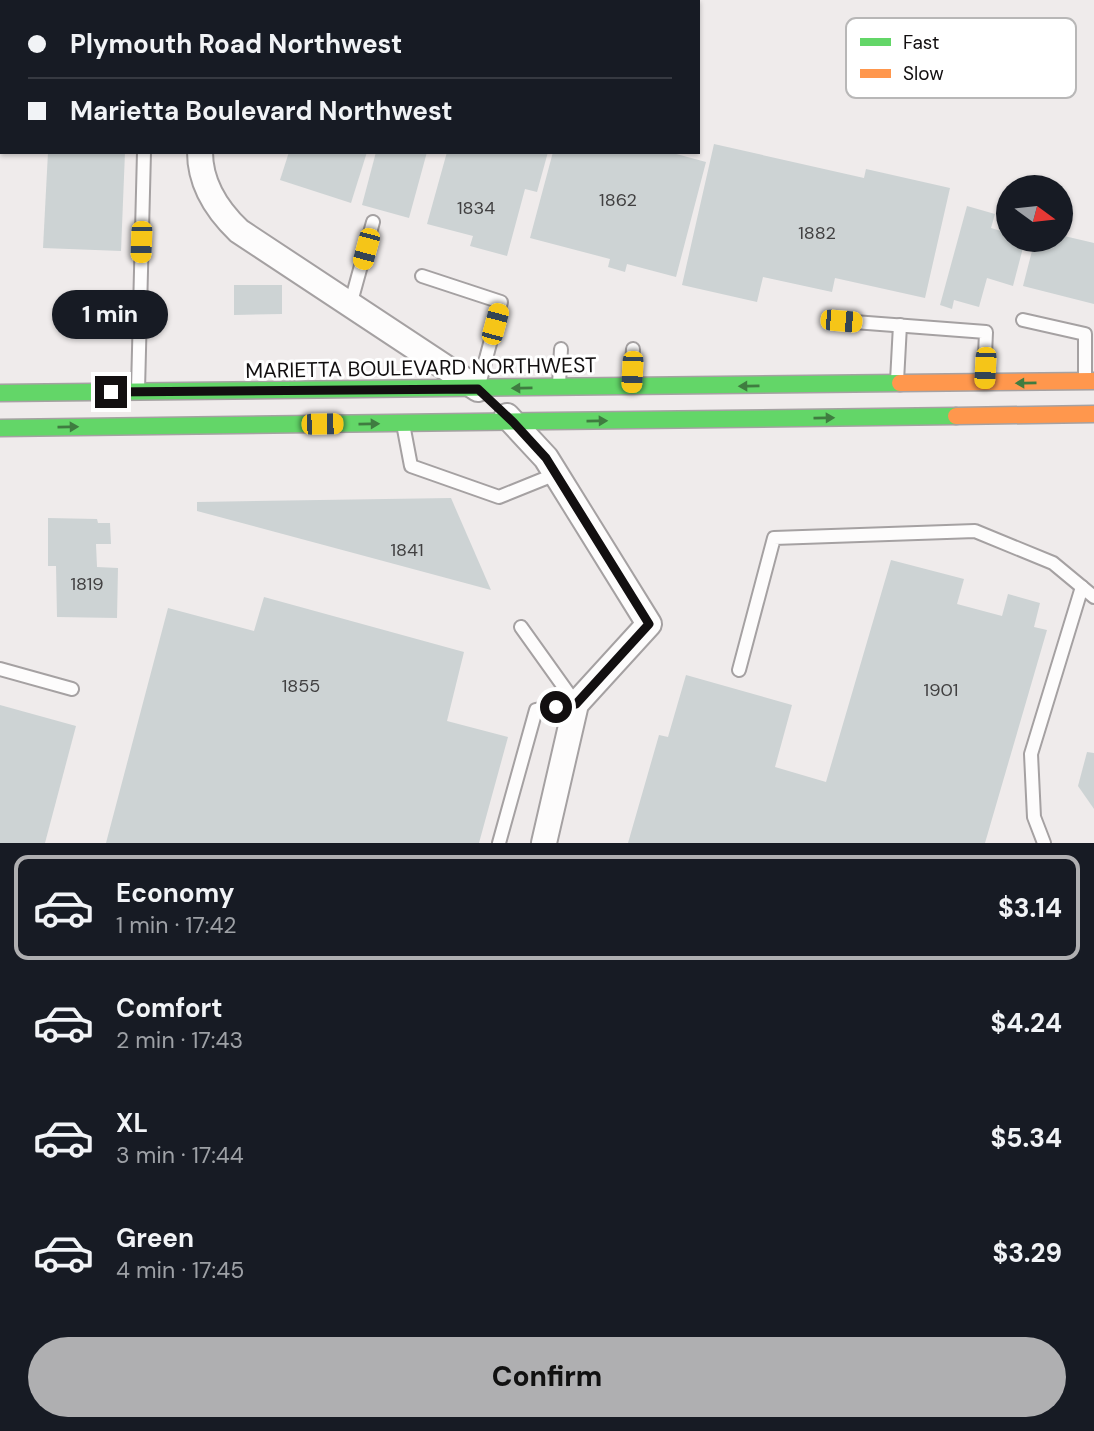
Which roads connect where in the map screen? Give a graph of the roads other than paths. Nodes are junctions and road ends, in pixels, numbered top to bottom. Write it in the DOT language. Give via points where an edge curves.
graph roads {
  1 [pos="144,154"];
  2 [pos="200,154"];
  3 [pos="373,222"];
  4 [pos="422,276"];
  5 [pos="351,302"];
  6 [pos="1023,320"];
  7 [pos="841,321"];
  8 [pos="900,325"];
  9 [pos="561,349"];
  10 [pos="633,349"];
  11 [pos="1089,382"];
  12 [pos="984,383"];
  13 [pos="897,384"];
  14 [pos="631,387"];
  15 [pos="559,388"];
  16 [pos="478,389"];
  17 [pos="138,392"];
  18 [pos="0,393"];
  19 [pos="1094,414"];
  20 [pos="513,422"];
  21 [pos="403,423"];
  22 [pos="0,428"];
  23 [pos="556,474"];
  24 [pos="1082,587"];
  25 [pos="1094,597"];
  26 [pos="520,627"];
  27 [pos="0,669"];
  28 [pos="739,670"];
  29 [pos="72,689"];
  30 [pos="576,704"];
  31 [pos="499,843"];
  32 [pos="544,843"];
  33 [pos="1044,843"];
  1 -- 17 [label="lane"];
  2 -- 5 [label="street" via="208,188 221,214 239,231"];
  3 -- 5 [label="lane"];
  4 -- 16 [label="lane" via="501,302"];
  5 -- 16 [label="street"];
  6 -- 11 [label="lane" via="1084,334"];
  7 -- 8 [label="lane"];
  8 -- 12 [label="lane" via="986,332"];
  8 -- 13 [label="lane"];
  9 -- 15 [label="lane"];
  10 -- 14 [label="lane"];
  11 -- 12 [label="main road, MARIETTA BOULEVARD NORTHWEST, one-way"];
  12 -- 13 [label="main road, MARIETTA BOULEVARD NORTHWEST"];
  13 -- 14 [label="main road, MARIETTA BOULEVARD NORTHWEST, one-way"];
  14 -- 15 [label="main road, MARIETTA BOULEVARD NORTHWEST"];
  15 -- 16 [label="main road, MARIETTA BOULEVARD NORTHWEST, one-way"];
  16 -- 17 [label="main road, MARIETTA BOULEVARD NORTHWEST"];
  16 -- 20 [label="street"];
  17 -- 18 [label="main road, MARIETTA BOULEVARD NORTHWEST"];
  20 -- 19 [label="main road, one-way"];
  20 -- 21 [label="main road"];
  20 -- 23 [label="street"];
  22 -- 21 [label="main road, one-way"];
  21 -- 23 [label="lane" via="411,466 499,497"];
  23 -- 30 [label="street" via="649,624"];
  24 -- 25 [label="lane"];
  24 -- 28 [label="lane" via="1053,564 975,530 774,538"];
  24 -- 33 [label="lane" via="1031,754 1034,817"];
  26 -- 30 [label="lane"];
  27 -- 29 [label="lane"];
  30 -- 31 [label="lane" via="536,710"];
  30 -- 32 [label="street"];
}
